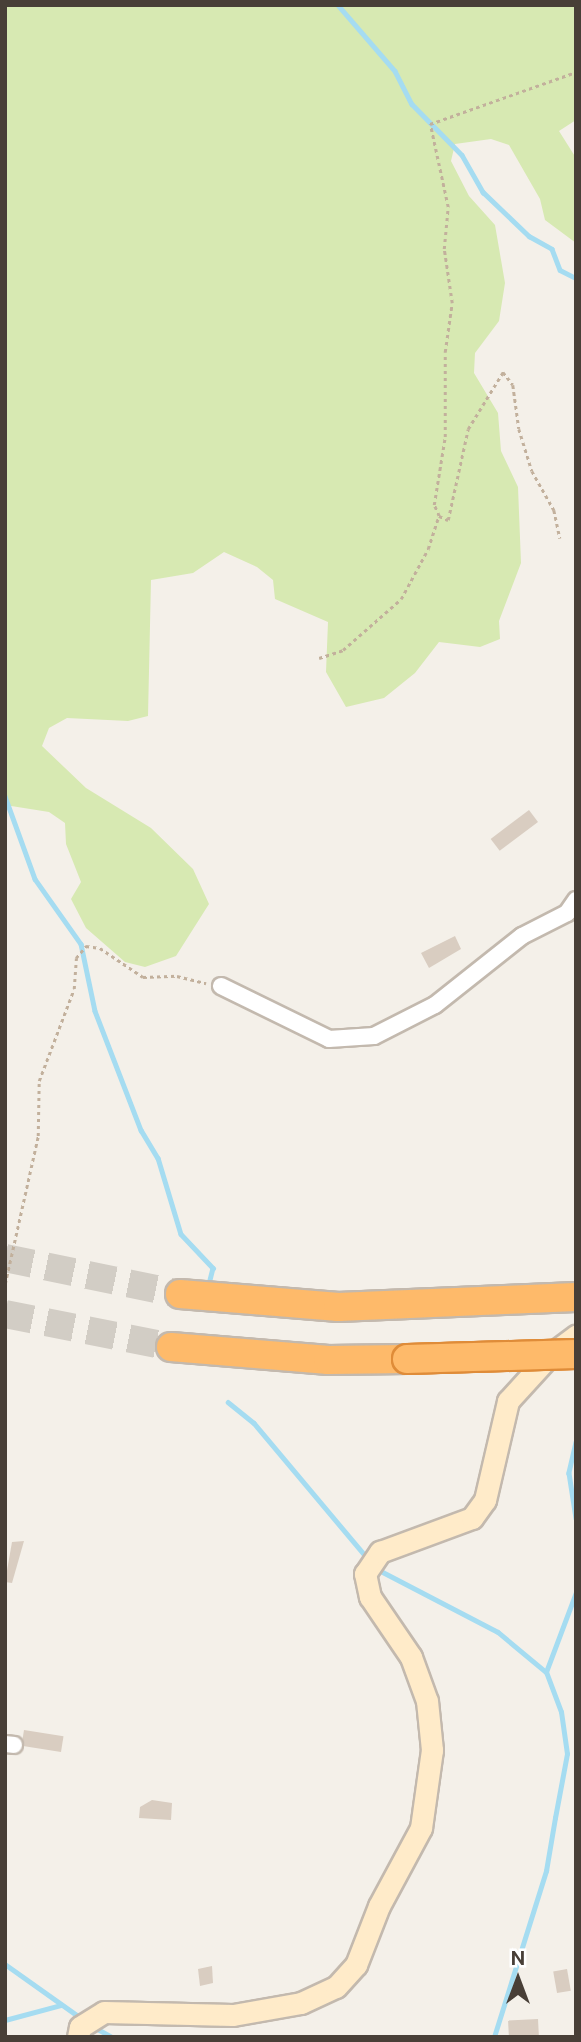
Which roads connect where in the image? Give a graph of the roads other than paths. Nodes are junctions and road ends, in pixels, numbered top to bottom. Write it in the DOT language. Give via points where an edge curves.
graph roads {
  1 [pos="576,900"];
  2 [pos="221,986"];
  3 [pos="180,1294"];
  4 [pos="576,1297"];
  5 [pos="576,1336"];
  6 [pos="172,1347"];
  7 [pos="576,1354"];
  8 [pos="83,2028"];
  1 -- 2 [label="street" via="567,913 522,936 435,1005 374,1036 329,1040"];
  3 -- 4 [label="highway" via="288,1306 420,1306"];
  5 -- 8 [label="street" via="549,1356 508,1401 485,1500 472,1518 380,1552 365,1574 370,1597 411,1657 427,1701 432,1750 421,1828 379,1906 356,1965 336,1987 301,2003 233,2015 124,2010"];
  6 -- 7 [label="highway, bridge" via="328,1360"];
}
